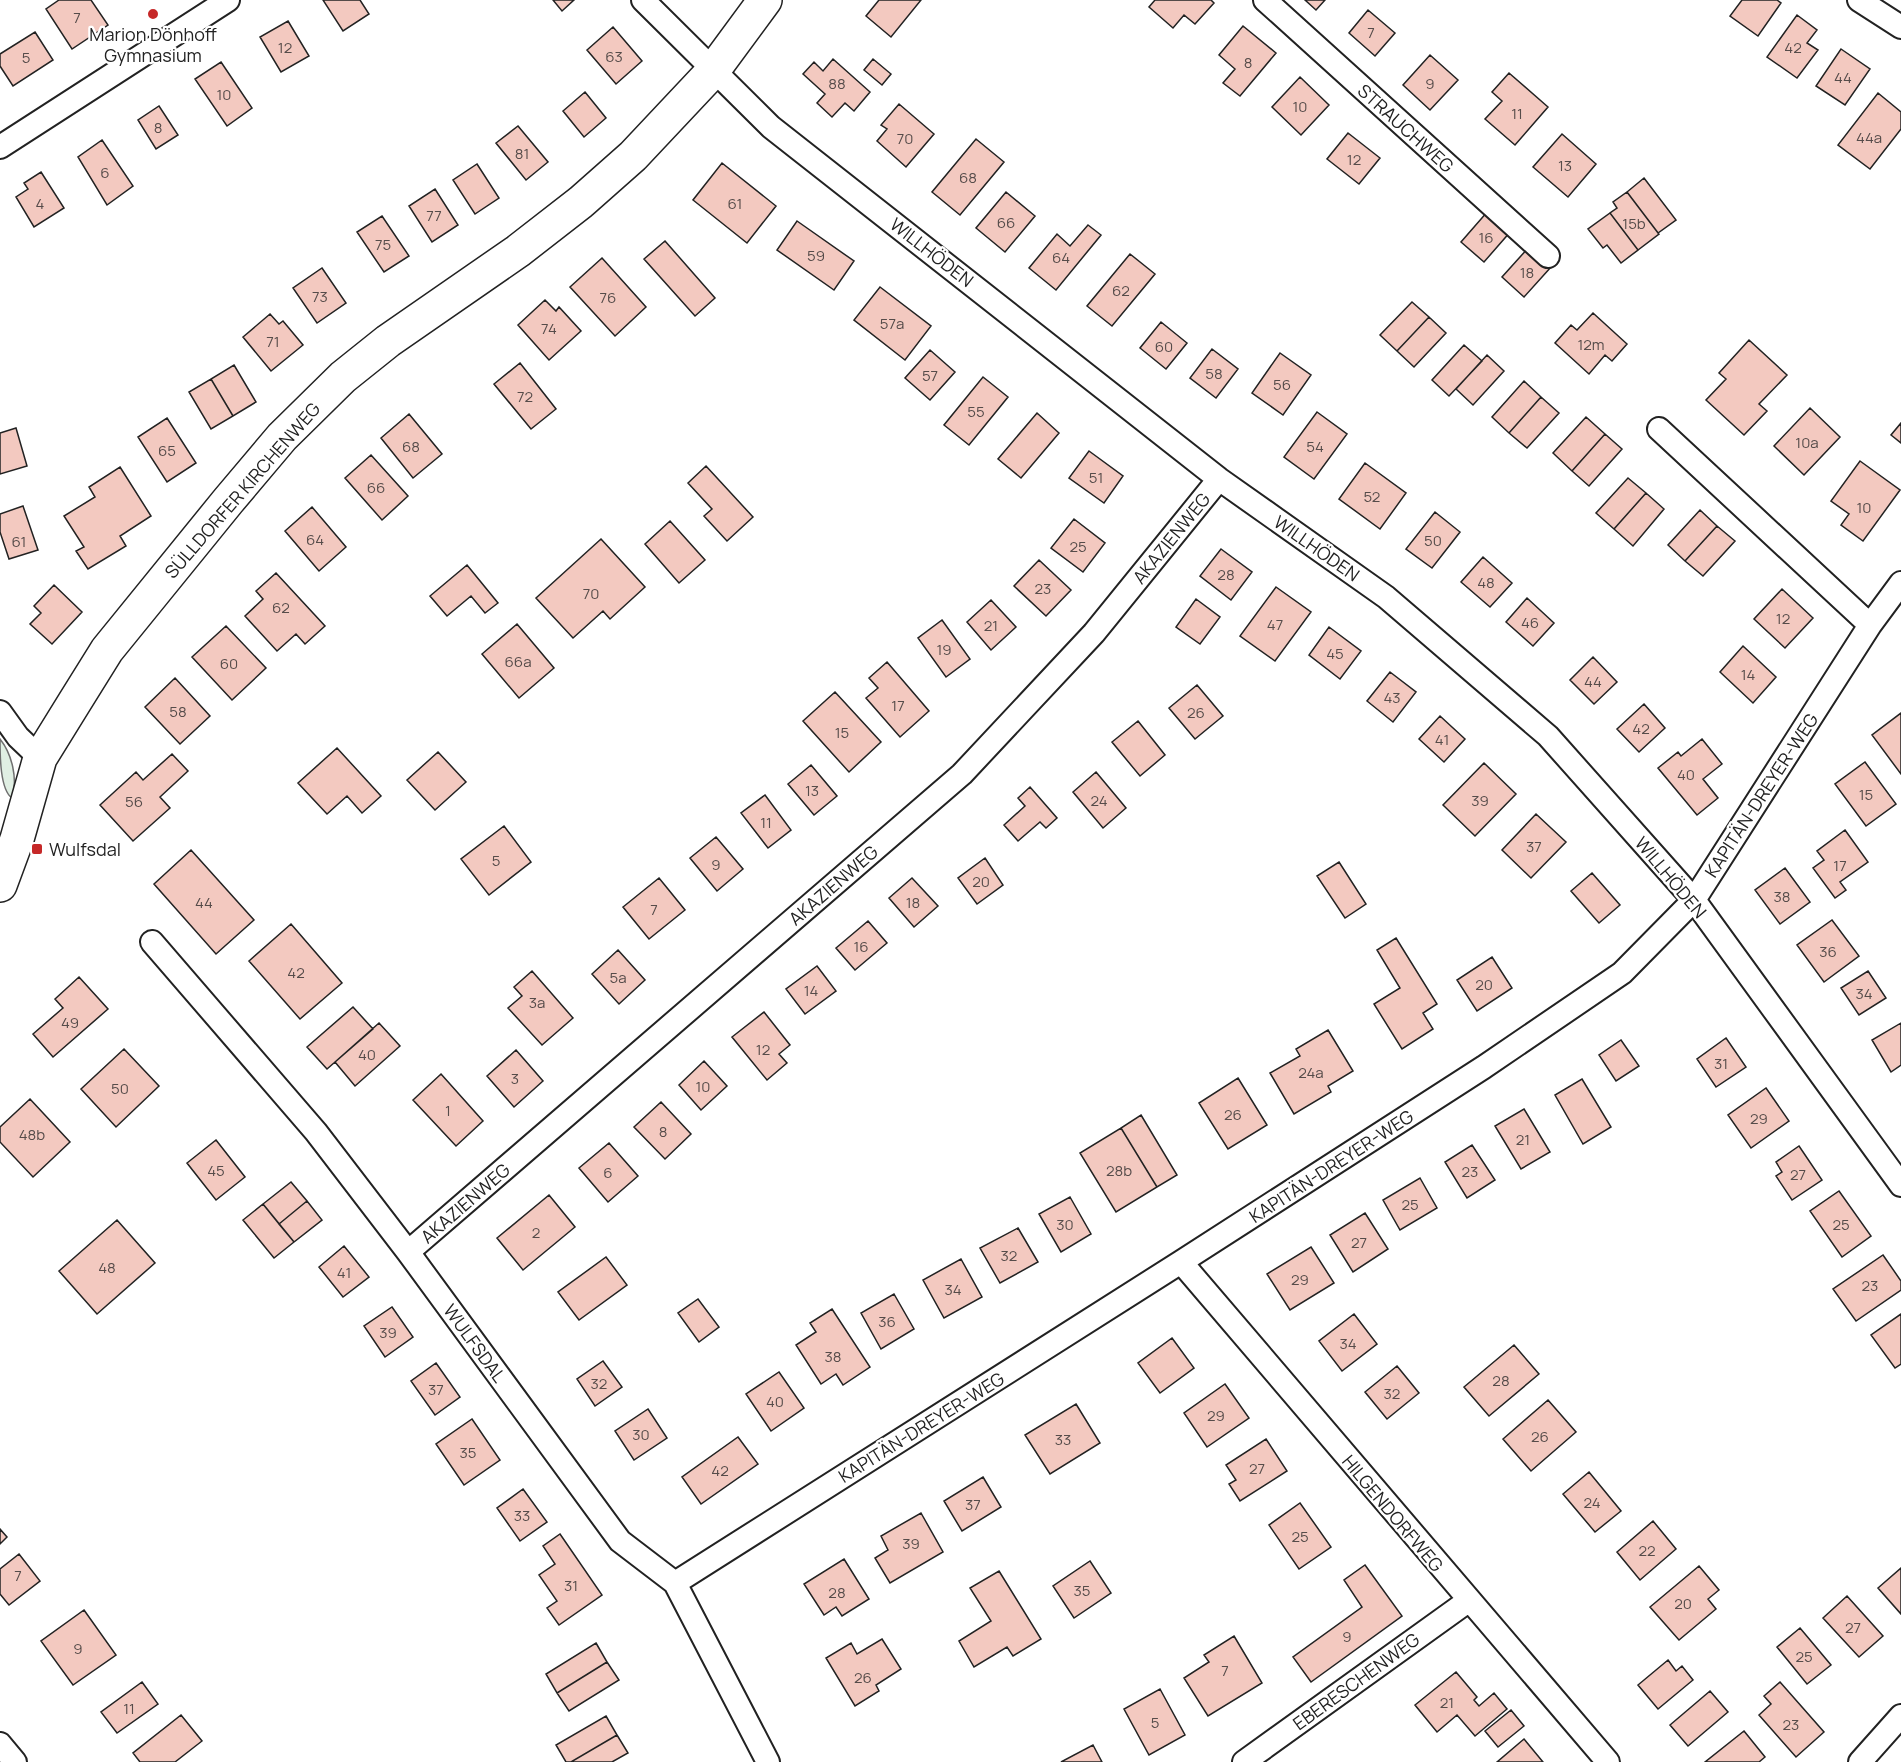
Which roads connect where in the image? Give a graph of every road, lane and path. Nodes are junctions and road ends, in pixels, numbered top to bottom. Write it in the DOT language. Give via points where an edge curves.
graph roads {
  1 [pos="228,0"];
  2 [pos="643,0"];
  3 [pos="765,0"];
  4 [pos="1265,0"];
  5 [pos="1859,0"];
  6 [pos="1901,27"];
  7 [pos="712,72"];
  8 [pos="0,147"];
  9 [pos="1548,256"];
  10 [pos="1659,429"];
  11 [pos="1219,479"];
  12 [pos="1901,583"];
  13 [pos="1870,625"];
  14 [pos="0,712"];
  15 [pos="40,758"];
  16 [pos="0,885"];
  17 [pos="1694,900"];
  18 [pos="152,942"];
  19 [pos="1901,1185"];
  20 [pos="408,1252"];
  21 [pos="1181,1262"];
  22 [pos="675,1582"];
  23 [pos="1468,1601"];
  24 [pos="1901,1716"];
  25 [pos="0,1744"];
  26 [pos="15,1762"];
  27 [pos="768,1762"];
  28 [pos="1244,1762"];
  29 [pos="1608,1762"];
  30 [pos="1860,1762"];
  1 -- 8 [label="street"];
  2 -- 7 [label="street, WILLHÖDEN"];
  3 -- 7 [label="street, SÜLLDORFER KIRCHENWEG"];
  4 -- 9 [label="street, STRAUCHWEG"];
  5 -- 6 [label="street"];
  7 -- 11 [label="street, WILLHÖDEN" via="771,127"];
  7 -- 15 [label="street, SÜLLDORFER KIRCHENWEG" via="633,156 567,215 388,341 282,437 107,651"];
  10 -- 13 [label="street"];
  11 -- 17 [label="street, WILLHÖDEN" via="1386,597 1548,736"];
  11 -- 20 [label="street, AKAZIENWEG" via="1094,633 962,774"];
  12 -- 13 [label="street, KAPITÄN-DREYER-WEG"];
  13 -- 17 [label="street, KAPITÄN-DREYER-WEG"];
  14 -- 15 [label="street"];
  15 -- 16 [label="street, SÜLLDORFER KIRCHENWEG"];
  17 -- 19 [label="street, WILLHÖDEN"];
  17 -- 21 [label="street, KAPITÄN-DREYER-WEG" via="1622,973"];
  18 -- 20 [label="street, WULFSDAL" via="309,1123"];
  20 -- 22 [label="street, WULFSDAL" via="620,1541"];
  21 -- 22 [label="street, KAPITÄN-DREYER-WEG"];
  21 -- 23 [label="street, HILGENDORFWEG"];
  22 -- 27 [label="street, WULFSDAL"];
  23 -- 28 [label="street, EBERESCHENWEG"];
  23 -- 29 [label="street, HILGENDORFWEG"];
  24 -- 30 [label="street"];
  25 -- 26 [label="street"];
}
